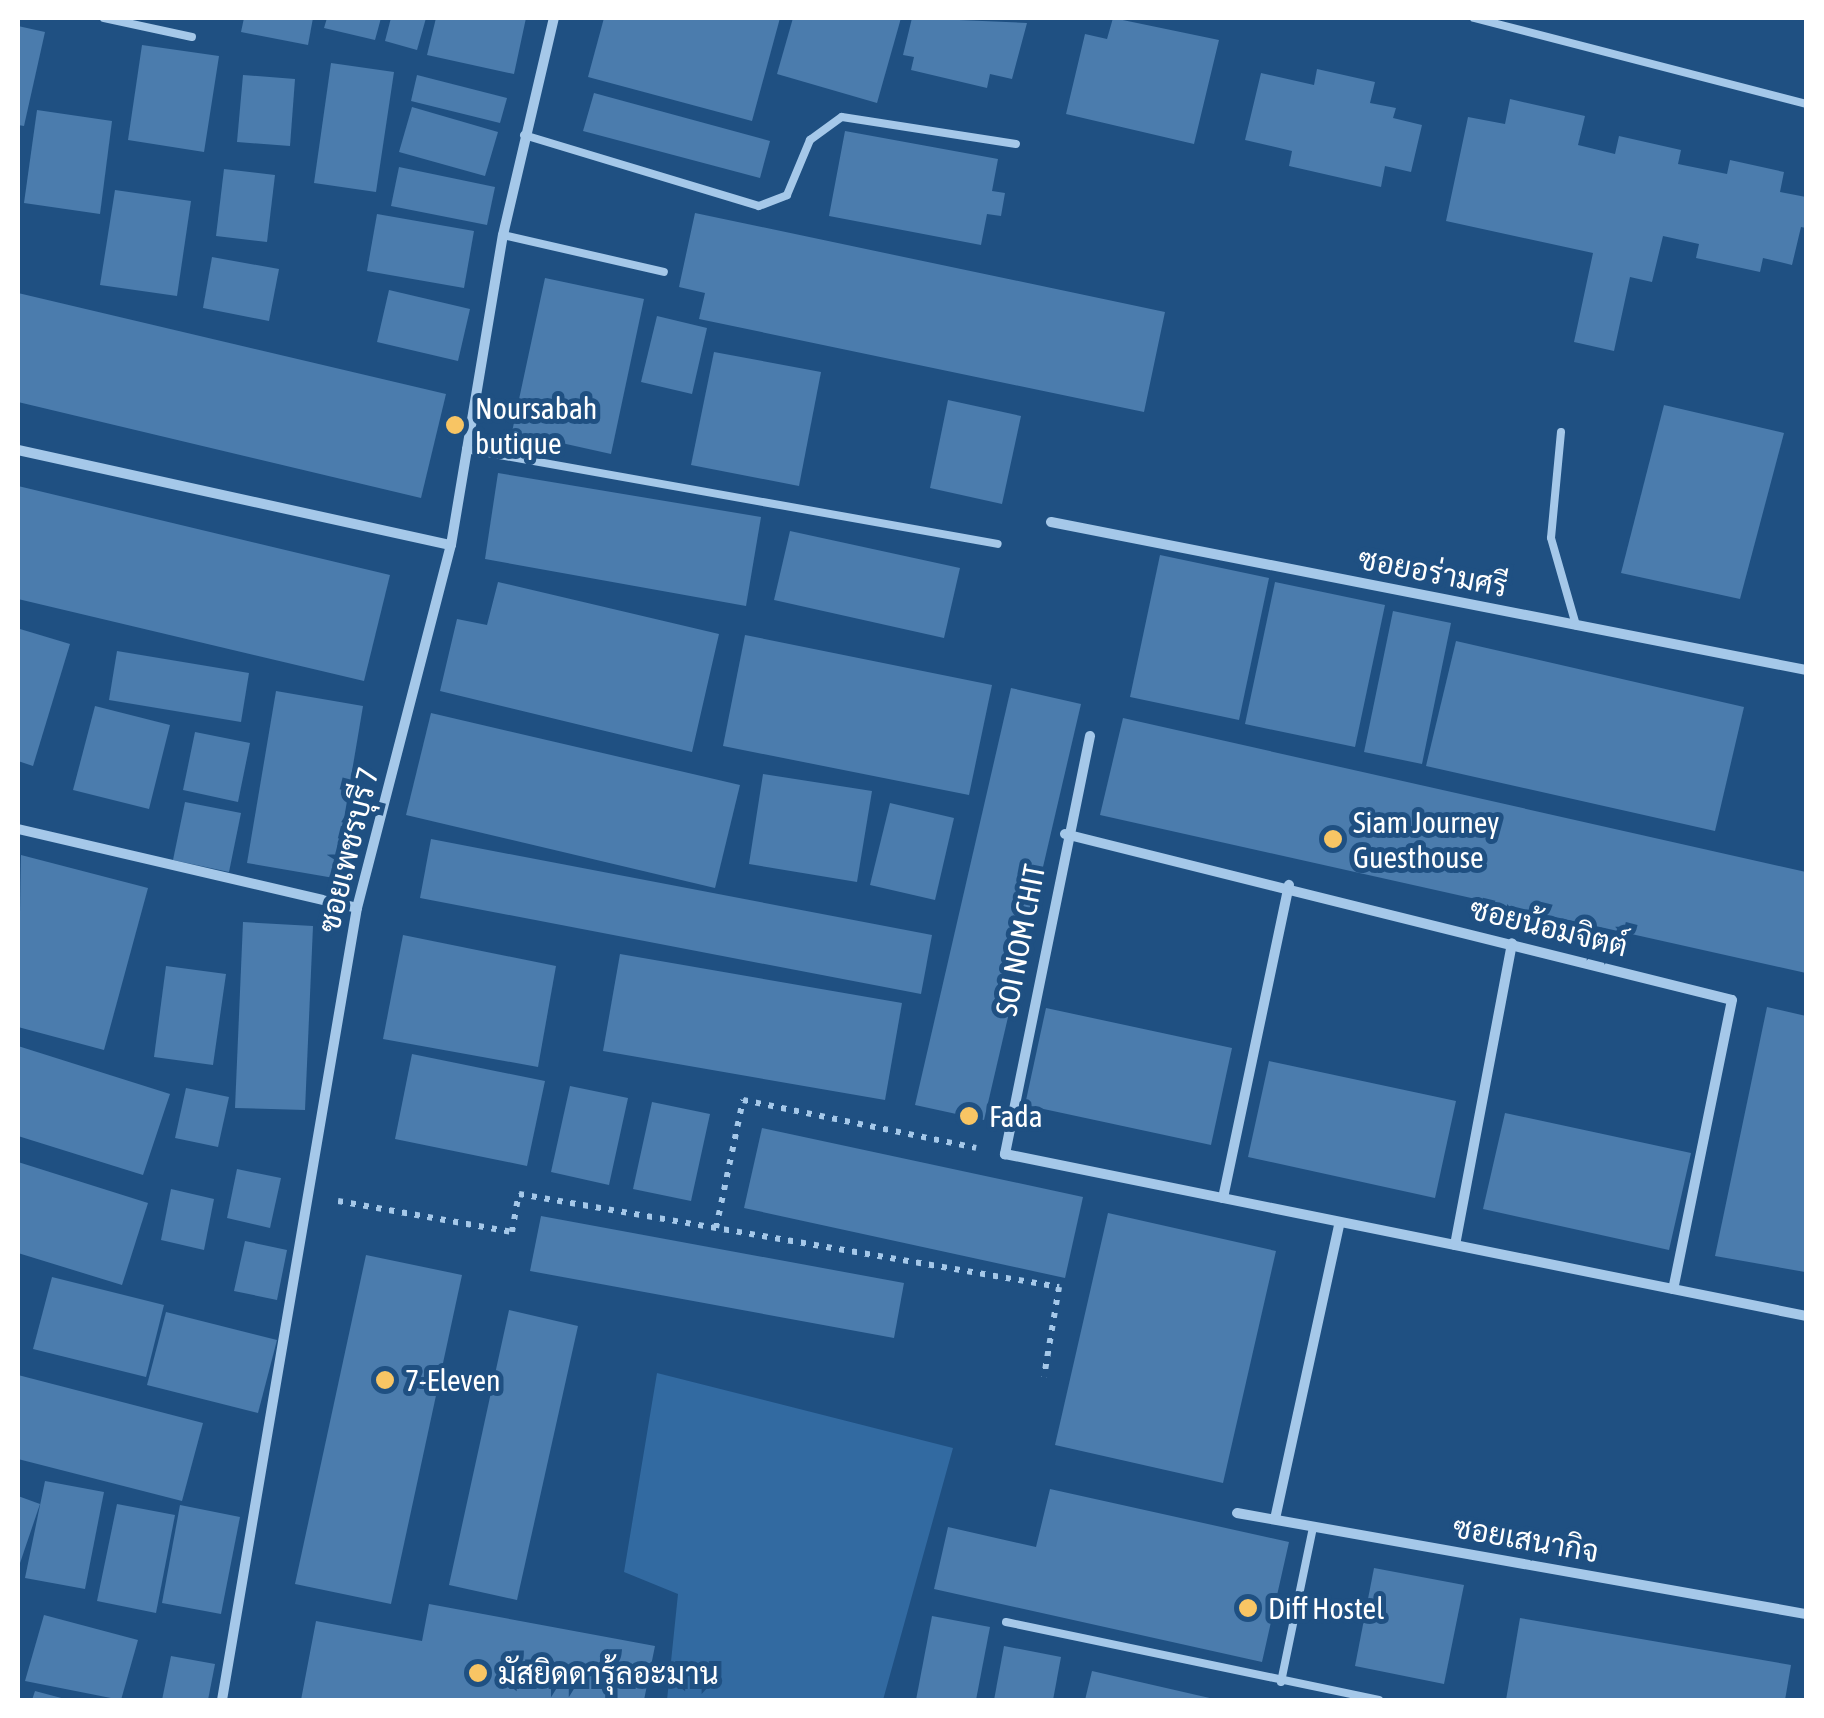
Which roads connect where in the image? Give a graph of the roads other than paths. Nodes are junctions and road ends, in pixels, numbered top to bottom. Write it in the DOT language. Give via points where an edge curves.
graph roads {
  1 [pos="104,18"];
  2 [pos="554,18"];
  3 [pos="1474,18"];
  4 [pos="192,36"];
  5 [pos="1806,104"];
  6 [pos="524,135"];
  7 [pos="1016,144"];
  8 [pos="504,235"];
  9 [pos="664,272"];
  10 [pos="1561,432"];
  11 [pos="466,449"];
  12 [pos="18,450"];
  13 [pos="1051,522"];
  14 [pos="998,544"];
  15 [pos="451,545"];
  16 [pos="1576,624"];
  17 [pos="1806,670"];
  18 [pos="1090,736"];
  19 [pos="18,830"];
  20 [pos="1065,834"];
  21 [pos="1289,885"];
  22 [pos="357,908"];
  23 [pos="1512,943"];
  24 [pos="1223,1198"];
  25 [pos="1340,1226"];
  26 [pos="1455,1245"];
  27 [pos="1673,1289"];
  28 [pos="1806,1316"];
  29 [pos="1237,1513"];
  30 [pos="1275,1519"];
  31 [pos="1313,1527"];
  32 [pos="1806,1614"];
  33 [pos="1006,1622"];
  34 [pos="1282,1682"];
  35 [pos="222,1700"];
  36 [pos="1379,1700"];
  1 -- 4 [label="lane"];
  2 -- 6 [label="street, ซอยเพชรบุรี 7"];
  3 -- 5 [label="lane"];
  6 -- 7 [label="lane" via="759,206 787,195 810,140 842,116"];
  6 -- 8 [label="street, ซอยเพชรบุรี 7"];
  8 -- 9 [label="lane"];
  8 -- 11 [label="street, ซอยเพชรบุรี 7"];
  10 -- 16 [label="lane" via="1551,538"];
  11 -- 14 [label="lane"];
  11 -- 15 [label="street, ซอยเพชรบุรี 7"];
  12 -- 15 [label="street"];
  13 -- 16 [label="street, ซอยอร่ามศรี"];
  15 -- 22 [label="street, ซอยเพชรบุรี 7"];
  16 -- 17 [label="street, ซอยอร่ามศรี"];
  18 -- 20 [label="street, SOI NOM CHIT"];
  19 -- 22 [label="street"];
  20 -- 21 [label="street, ซอยน้อมจิตต์"];
  20 -- 24 [label="street, SOI NOM CHIT" via="1005,1154"];
  21 -- 23 [label="street, ซอยน้อมจิตต์"];
  21 -- 24 [label="street"];
  22 -- 35 [label="street, ซอยเพชรบุรี 7"];
  23 -- 26 [label="street"];
  23 -- 27 [label="street, ซอยน้อมจิตต์" via="1732,1000"];
  24 -- 25 [label="street"];
  25 -- 26 [label="street"];
  25 -- 30 [label="street"];
  26 -- 27 [label="street"];
  27 -- 28 [label="street"];
  29 -- 30 [label="street, ซอยเสนากิจ"];
  30 -- 31 [label="street, ซอยเสนากิจ"];
  31 -- 32 [label="street, ซอยเสนากิจ"];
  31 -- 34 [label="lane"];
  33 -- 34 [label="lane"];
  34 -- 36 [label="lane"];
}
